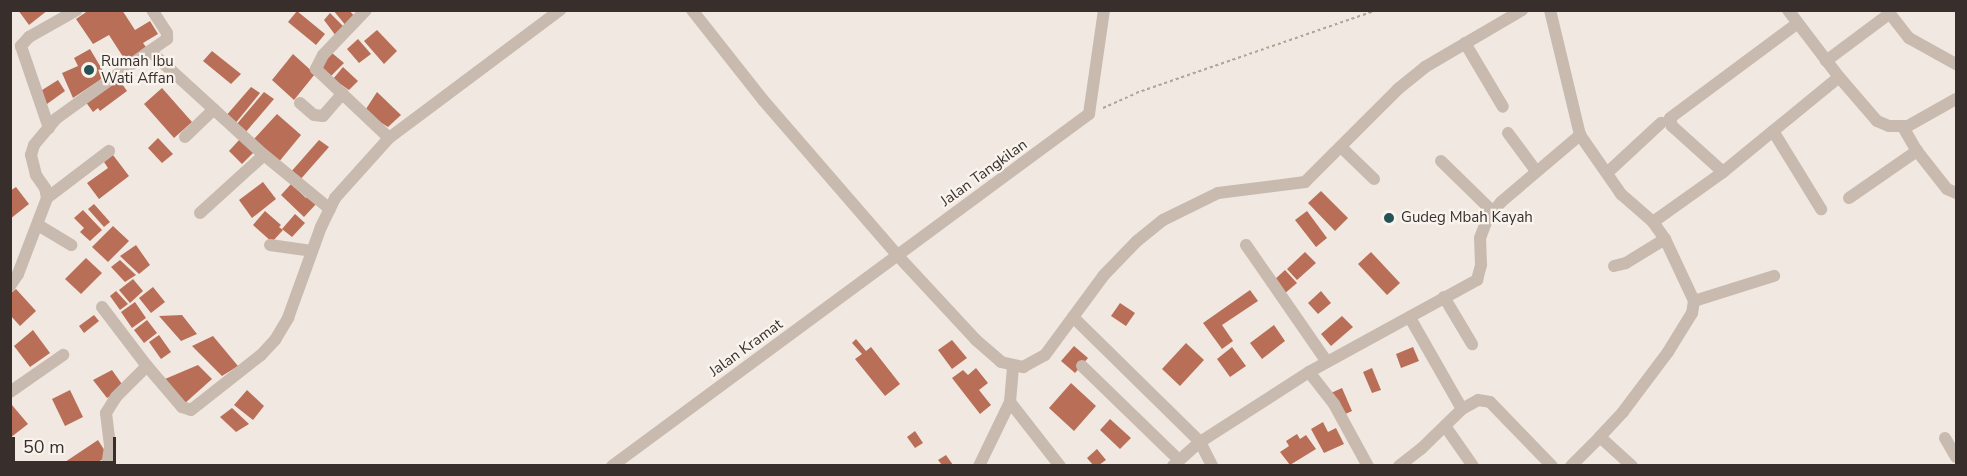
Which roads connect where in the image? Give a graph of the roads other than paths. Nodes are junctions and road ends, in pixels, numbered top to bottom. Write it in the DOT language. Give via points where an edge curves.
graph roads {
  1 [pos="77,10"];
  2 [pos="152,10"];
  3 [pos="366,10"];
  4 [pos="560,10"];
  5 [pos="692,10"];
  6 [pos="1104,10"];
  7 [pos="1522,10"];
  8 [pos="1550,10"];
  9 [pos="1788,10"];
  10 [pos="1888,12"];
  11 [pos="1798,23"];
  12 [pos="1464,44"];
  13 [pos="150,51"];
  14 [pos="1826,61"];
  15 [pos="1956,64"];
  16 [pos="1839,77"];
  17 [pos="343,93"];
  18 [pos="1956,99"];
  19 [pos="300,103"];
  20 [pos="1503,107"];
  21 [pos="214,109"];
  22 [pos="1661,123"];
  23 [pos="1903,127"];
  24 [pos="49,128"];
  25 [pos="1773,131"];
  26 [pos="1508,133"];
  27 [pos="1580,135"];
  28 [pos="184,137"];
  29 [pos="389,138"];
  30 [pos="1341,147"];
  31 [pos="1917,151"];
  32 [pos="109,152"];
  33 [pos="264,154"];
  34 [pos="1441,161"];
  35 [pos="1536,171"];
  36 [pos="1723,172"];
  37 [pos="1607,173"];
  38 [pos="1374,179"];
  39 [pos="1956,193"];
  40 [pos="47,198"];
  41 [pos="1849,198"];
  42 [pos="330,209"];
  43 [pos="1821,209"];
  44 [pos="1493,212"];
  45 [pos="200,213"];
  46 [pos="1653,222"];
  47 [pos="38,225"];
  48 [pos="1665,239"];
  49 [pos="71,245"];
  50 [pos="270,245"];
  51 [pos="1246,245"];
  52 [pos="312,251"];
  53 [pos="898,256"];
  54 [pos="1614,266"];
  55 [pos="1774,276"];
  56 [pos="10,286"];
  57 [pos="1444,297"];
  58 [pos="1694,301"];
  59 [pos="102,307"];
  60 [pos="1073,317"];
  61 [pos="1410,318"];
  62 [pos="1472,344"];
  63 [pos="63,355"];
  64 [pos="1328,362"];
  65 [pos="147,366"];
  66 [pos="1082,366"];
  67 [pos="1013,367"];
  68 [pos="1309,372"];
  69 [pos="10,392"];
  70 [pos="1010,402"];
  71 [pos="1462,409"];
  72 [pos="1445,426"];
  73 [pos="1600,437"];
  74 [pos="1945,438"];
  75 [pos="1200,442"];
  76 [pos="1956,457"];
  77 [pos="1176,463"];
  78 [pos="107,465"];
  79 [pos="612,465"];
  80 [pos="979,465"];
  81 [pos="1060,465"];
  82 [pos="1212,465"];
  83 [pos="1368,465"];
  84 [pos="1399,465"];
  85 [pos="1473,465"];
  86 [pos="1552,465"];
  87 [pos="1571,465"];
  88 [pos="1632,465"];
  1 -- 24 [label="street" via="29,37 21,46"];
  2 -- 13 [label="street" via="167,39"];
  3 -- 17 [label="street" via="317,63 316,69"];
  4 -- 29 [label="street"];
  5 -- 53 [label="street" via="763,100"];
  6 -- 53 [label="street, Jalan Tangkilan" via="1089,114"];
  7 -- 12 [label="street"];
  8 -- 27 [label="street"];
  9 -- 11 [label="street"];
  10 -- 14 [label="street"];
  10 -- 15 [label="street" via="1909,38"];
  11 -- 14 [label="street"];
  11 -- 36 [label="street" via="1671,118 1672,126"];
  12 -- 20 [label="street"];
  12 -- 30 [label="street" via="1398,89"];
  13 -- 21 [label="street"];
  13 -- 24 [label="street" via="57,118"];
  14 -- 16 [label="street"];
  16 -- 23 [label="street" via="1877,121"];
  16 -- 25 [label="street"];
  17 -- 19 [label="street" via="322,116 314,115"];
  17 -- 29 [label="street"];
  18 -- 23 [label="street"];
  21 -- 28 [label="street"];
  21 -- 33 [label="street"];
  22 -- 37 [label="street"];
  23 -- 31 [label="street"];
  24 -- 40 [label="street" via="31,155"];
  25 -- 36 [label="street"];
  25 -- 43 [label="street"];
  26 -- 35 [label="street"];
  27 -- 35 [label="street"];
  27 -- 37 [label="street"];
  29 -- 42 [label="street" via="335,198"];
  30 -- 38 [label="street"];
  30 -- 60 [label="street" via="1305,182 1218,193 1163,220 1104,275"];
  31 -- 39 [label="street" via="1947,189"];
  31 -- 41 [label="street"];
  32 -- 40 [label="street"];
  33 -- 42 [label="street"];
  33 -- 45 [label="street"];
  34 -- 44 [label="street"];
  35 -- 44 [label="street"];
  36 -- 46 [label="street"];
  37 -- 46 [label="street" via="1621,194"];
  40 -- 47 [label="street"];
  42 -- 52 [label="street"];
  44 -- 57 [label="street" via="1480,238 1477,279"];
  46 -- 48 [label="street"];
  47 -- 49 [label="street"];
  47 -- 56 [label="street"];
  48 -- 54 [label="street"];
  48 -- 58 [label="street"];
  50 -- 52 [label="street"];
  51 -- 64 [label="street"];
  52 -- 65 [label="street" via="288,318 275,340 191,410 182,407"];
  53 -- 67 [label="street" via="991,355"];
  53 -- 79 [label="street, Jalan Kramat"];
  55 -- 58 [label="street"];
  57 -- 61 [label="street"];
  57 -- 62 [label="street"];
  58 -- 73 [label="street" via="1692,313 1668,352"];
  59 -- 65 [label="street"];
  60 -- 67 [label="street" via="1045,355 1023,367"];
  60 -- 75 [label="street"];
  61 -- 64 [label="street"];
  61 -- 71 [label="street"];
  63 -- 69 [label="street"];
  64 -- 68 [label="street"];
  65 -- 78 [label="street" via="106,413 110,447"];
  66 -- 77 [label="street"];
  67 -- 70 [label="street"];
  68 -- 75 [label="street"];
  68 -- 83 [label="street" via="1334,404"];
  70 -- 80 [label="street"];
  70 -- 81 [label="street"];
  71 -- 72 [label="street"];
  71 -- 86 [label="street" via="1478,400 1490,402"];
  72 -- 84 [label="street"];
  72 -- 85 [label="street"];
  73 -- 87 [label="street"];
  73 -- 88 [label="street"];
  74 -- 76 [label="street"];
  75 -- 77 [label="street"];
  75 -- 82 [label="street"];
}
